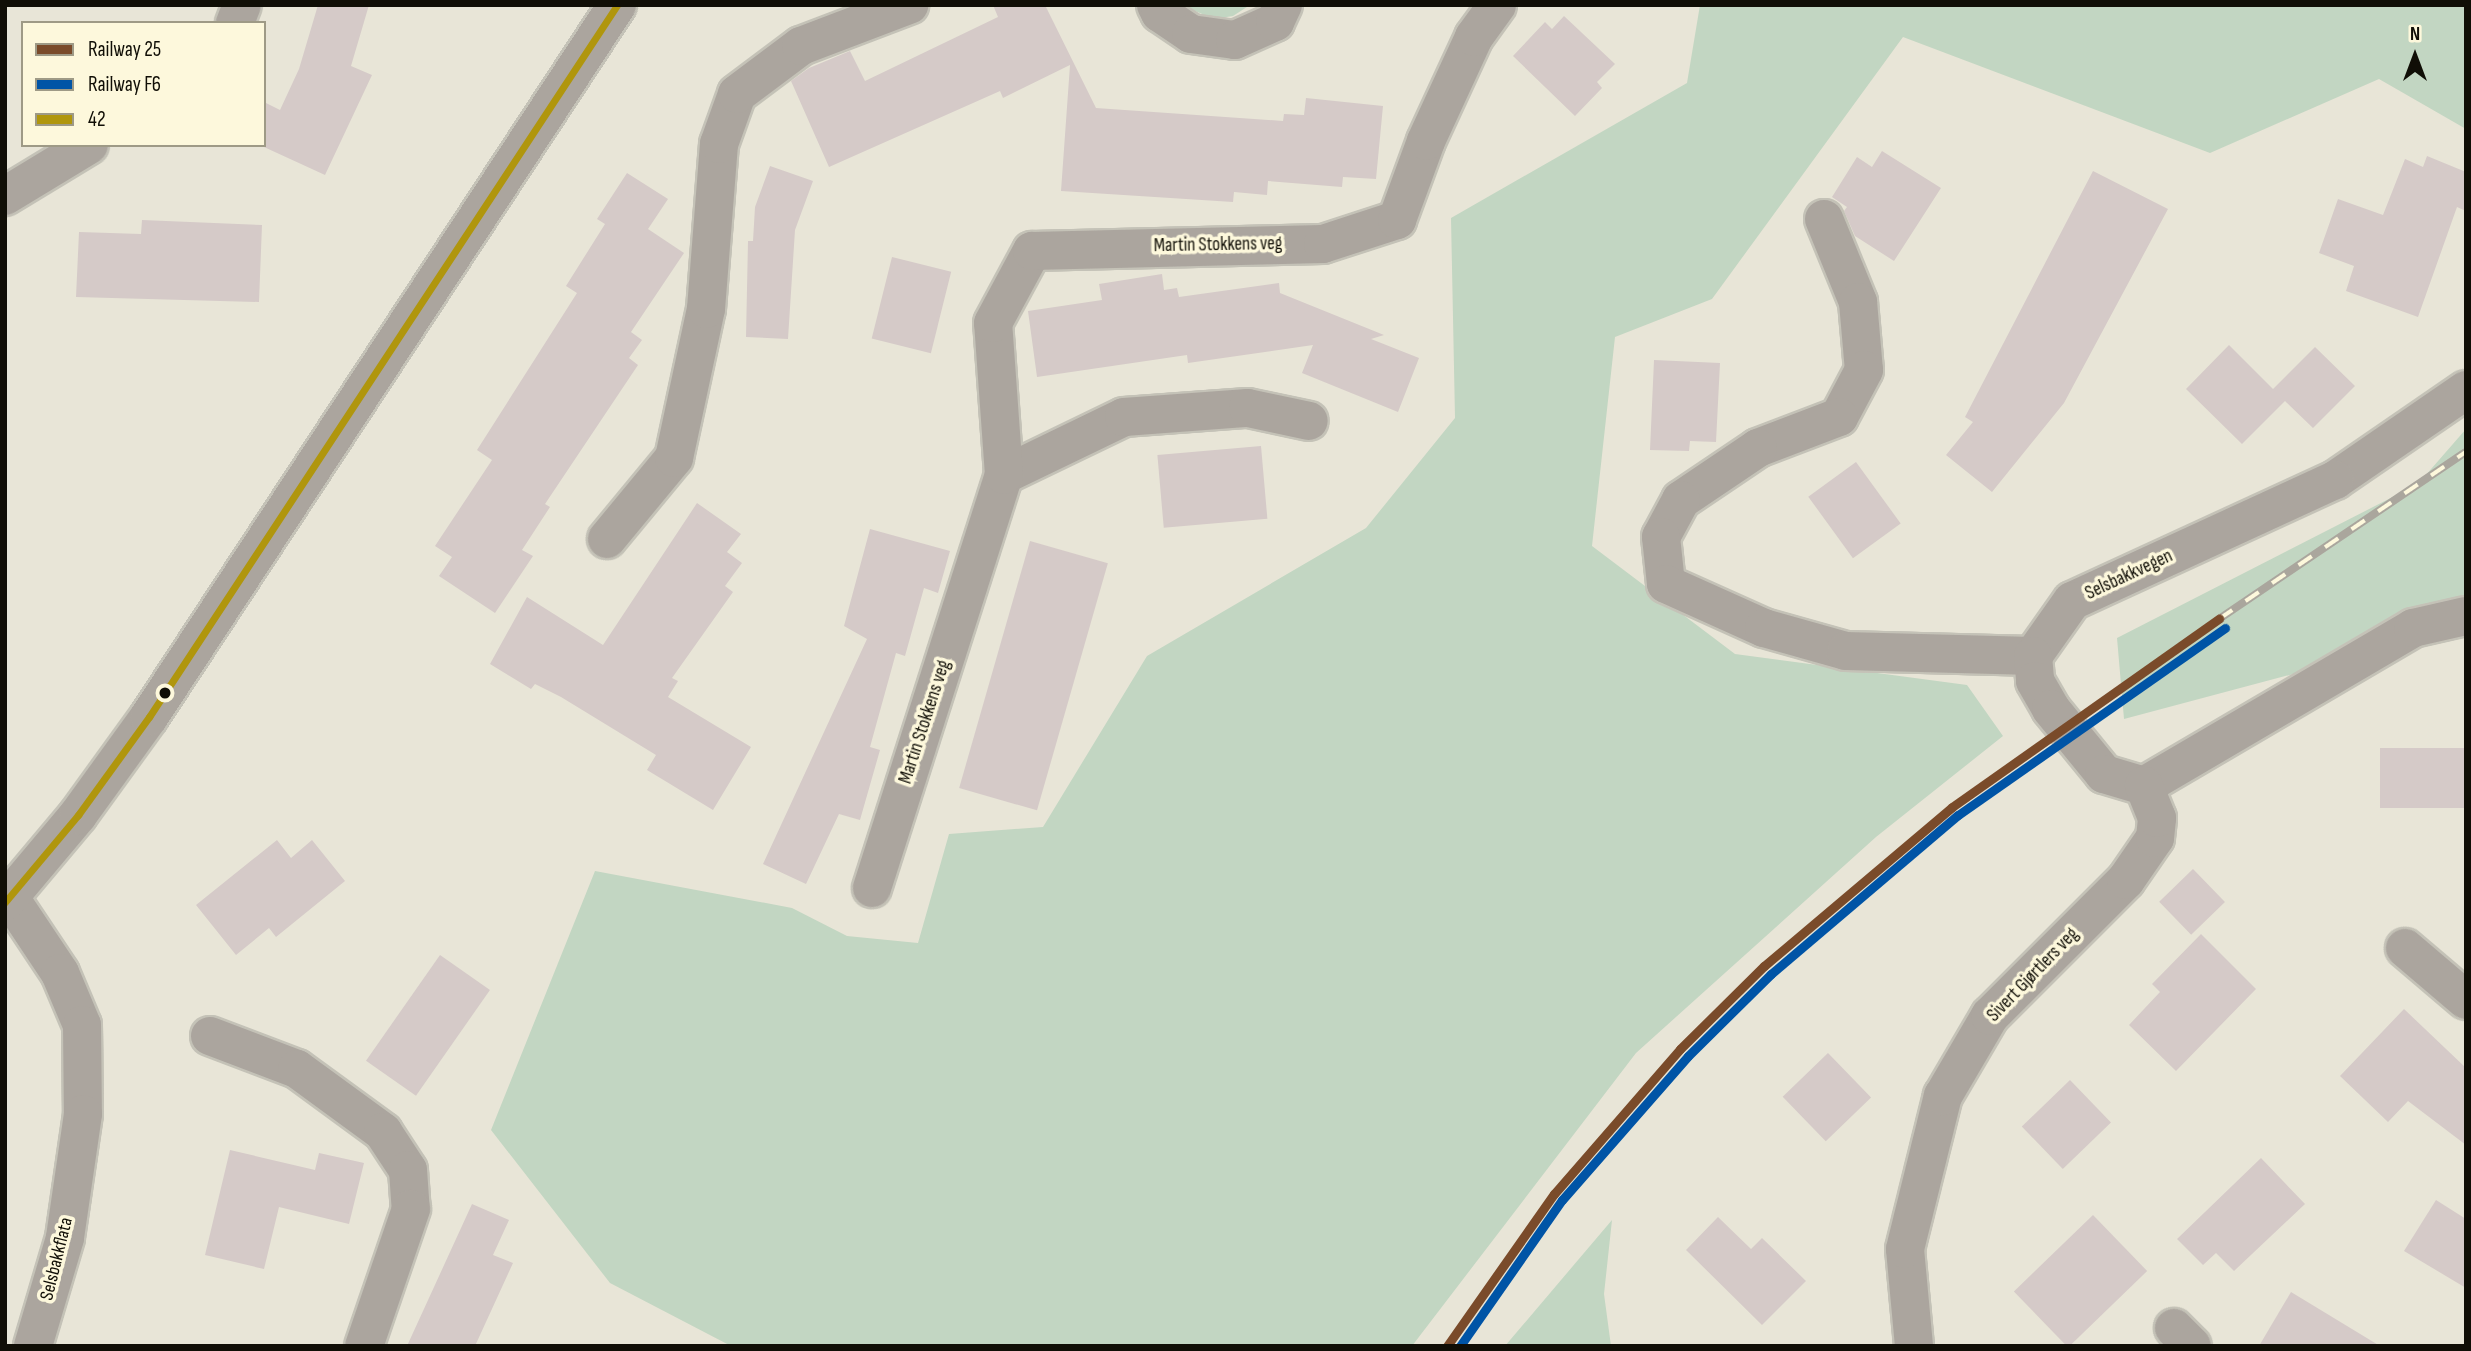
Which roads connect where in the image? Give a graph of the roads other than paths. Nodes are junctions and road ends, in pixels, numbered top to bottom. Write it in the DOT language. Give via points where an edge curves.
graph roads {
  1 [pos="242,5"];
  2 [pos="617,5"];
  3 [pos="909,5"];
  4 [pos="1156,5"];
  5 [pos="1283,5"];
  6 [pos="1497,5"];
  7 [pos="235,21"];
  8 [pos="86,147"];
  9 [pos="5,196"];
  10 [pos="1824,219"];
  11 [pos="2466,390"];
  12 [pos="1309,421"];
  13 [pos="1004,475"];
  14 [pos="607,539"];
  15 [pos="2466,616"];
  16 [pos="2033,656"];
  17 [pos="2144,786"];
  18 [pos="872,888"];
  19 [pos="8,900"];
  20 [pos="2405,948"];
  21 [pos="2466,1000"];
  22 [pos="211,1036"];
  23 [pos="33,1346"];
  24 [pos="364,1346"];
  25 [pos="1914,1346"];
  1 -- 7 [label="street"];
  2 -- 19 [label="street" via="149,717 78,815"];
  3 -- 14 [label="street" via="801,46 737,94 719,144 706,309 674,458"];
  4 -- 5 [label="street" via="1160,13 1191,34 1235,40 1275,22"];
  6 -- 13 [label="street, Martin Stokkens veg" via="1474,37 1426,141 1397,220 1323,244 1032,251 993,323"];
  8 -- 9 [label="street"];
  10 -- 16 [label="street" via="1858,302 1864,370 1839,417 1758,448 1681,500 1661,537 1666,583 1764,628 1846,651"];
  11 -- 16 [label="street, Selsbakkvegen" via="2335,480 2072,601"];
  12 -- 13 [label="street" via="1248,408 1124,417"];
  13 -- 18 [label="street, Martin Stokkens veg"];
  15 -- 17 [label="street" via="2413,628"];
  16 -- 17 [label="street" via="2035,681 2075,741 2104,774"];
  17 -- 25 [label="street, Sivert Gjørtlers veg" via="2157,818 2155,838 2126,880 1990,1016 1943,1096 1905,1249"];
  19 -- 23 [label="street, Selsbakkflata" via="60,973 82,1024 83,1114 67,1224"];
  20 -- 21 [label="street"];
  22 -- 24 [label="street" via="297,1069 383,1132 408,1170 411,1209"];
}
